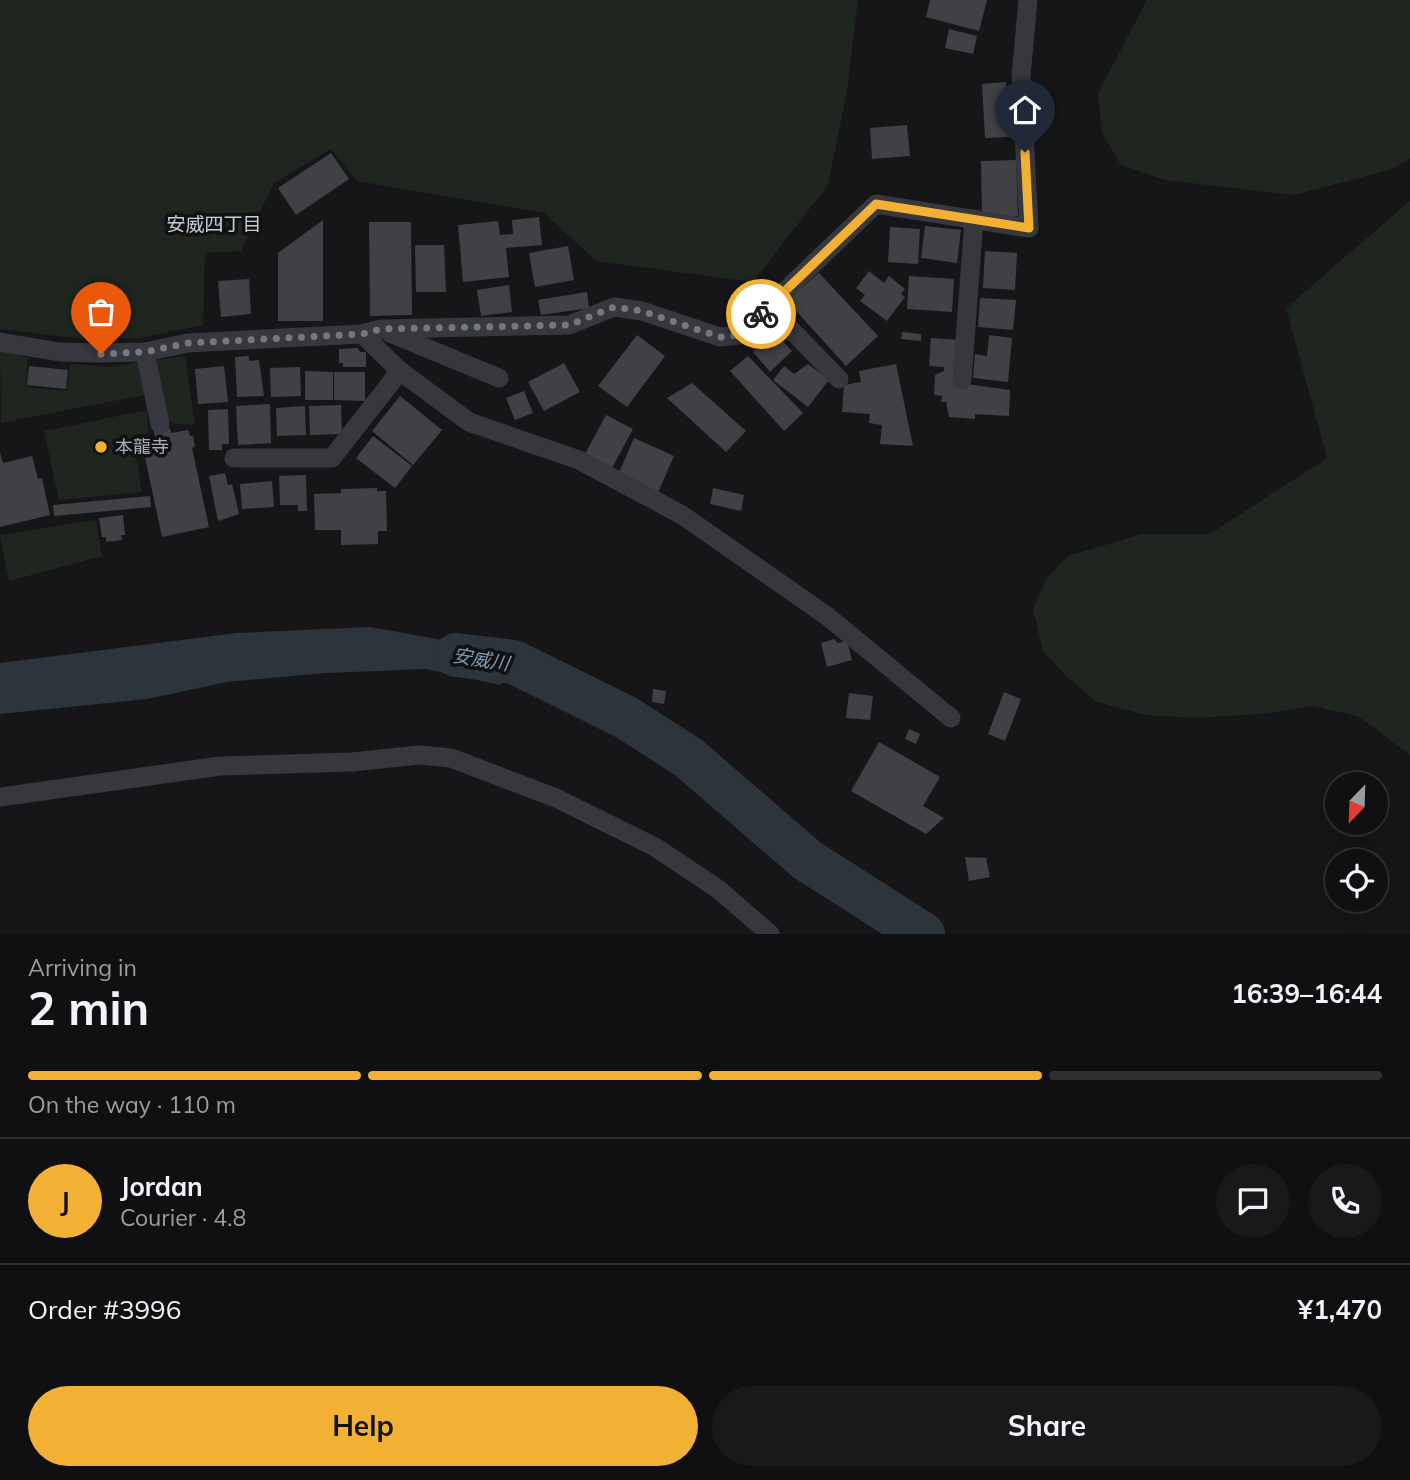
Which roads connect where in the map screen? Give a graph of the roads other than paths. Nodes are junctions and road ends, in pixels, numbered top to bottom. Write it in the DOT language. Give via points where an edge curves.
graph roads {
  1 [pos="1028,0"];
  2 [pos="974,219"];
  3 [pos="769,307"];
  4 [pos="381,329"];
  5 [pos="362,334"];
  6 [pos="0,342"];
  7 [pos="145,352"];
  8 [pos="400,371"];
  9 [pos="499,378"];
  10 [pos="839,379"];
  11 [pos="962,380"];
  12 [pos="160,424"];
  13 [pos="234,458"];
  14 [pos="951,718"];
  15 [pos="0,797"];
  16 [pos="767,933"];
  1 -- 2 [label="street" via="1021,76 1029,228"];
  2 -- 3 [label="street" via="876,204"];
  2 -- 11 [label="street"];
  3 -- 4 [label="street" via="739,335 720,337 642,311 614,307 569,325"];
  3 -- 10 [label="street"];
  4 -- 5 [label="street"];
  4 -- 9 [label="street"];
  5 -- 7 [label="street" via="188,343"];
  5 -- 8 [label="street"];
  6 -- 7 [label="street" via="81,353"];
  7 -- 12 [label="street"];
  8 -- 13 [label="street" via="332,458"];
  8 -- 14 [label="street" via="469,422 579,460 682,515 827,617"];
  15 -- 16 [label="street" via="220,766 419,755 451,758 556,797 655,847 699,875"];
}
